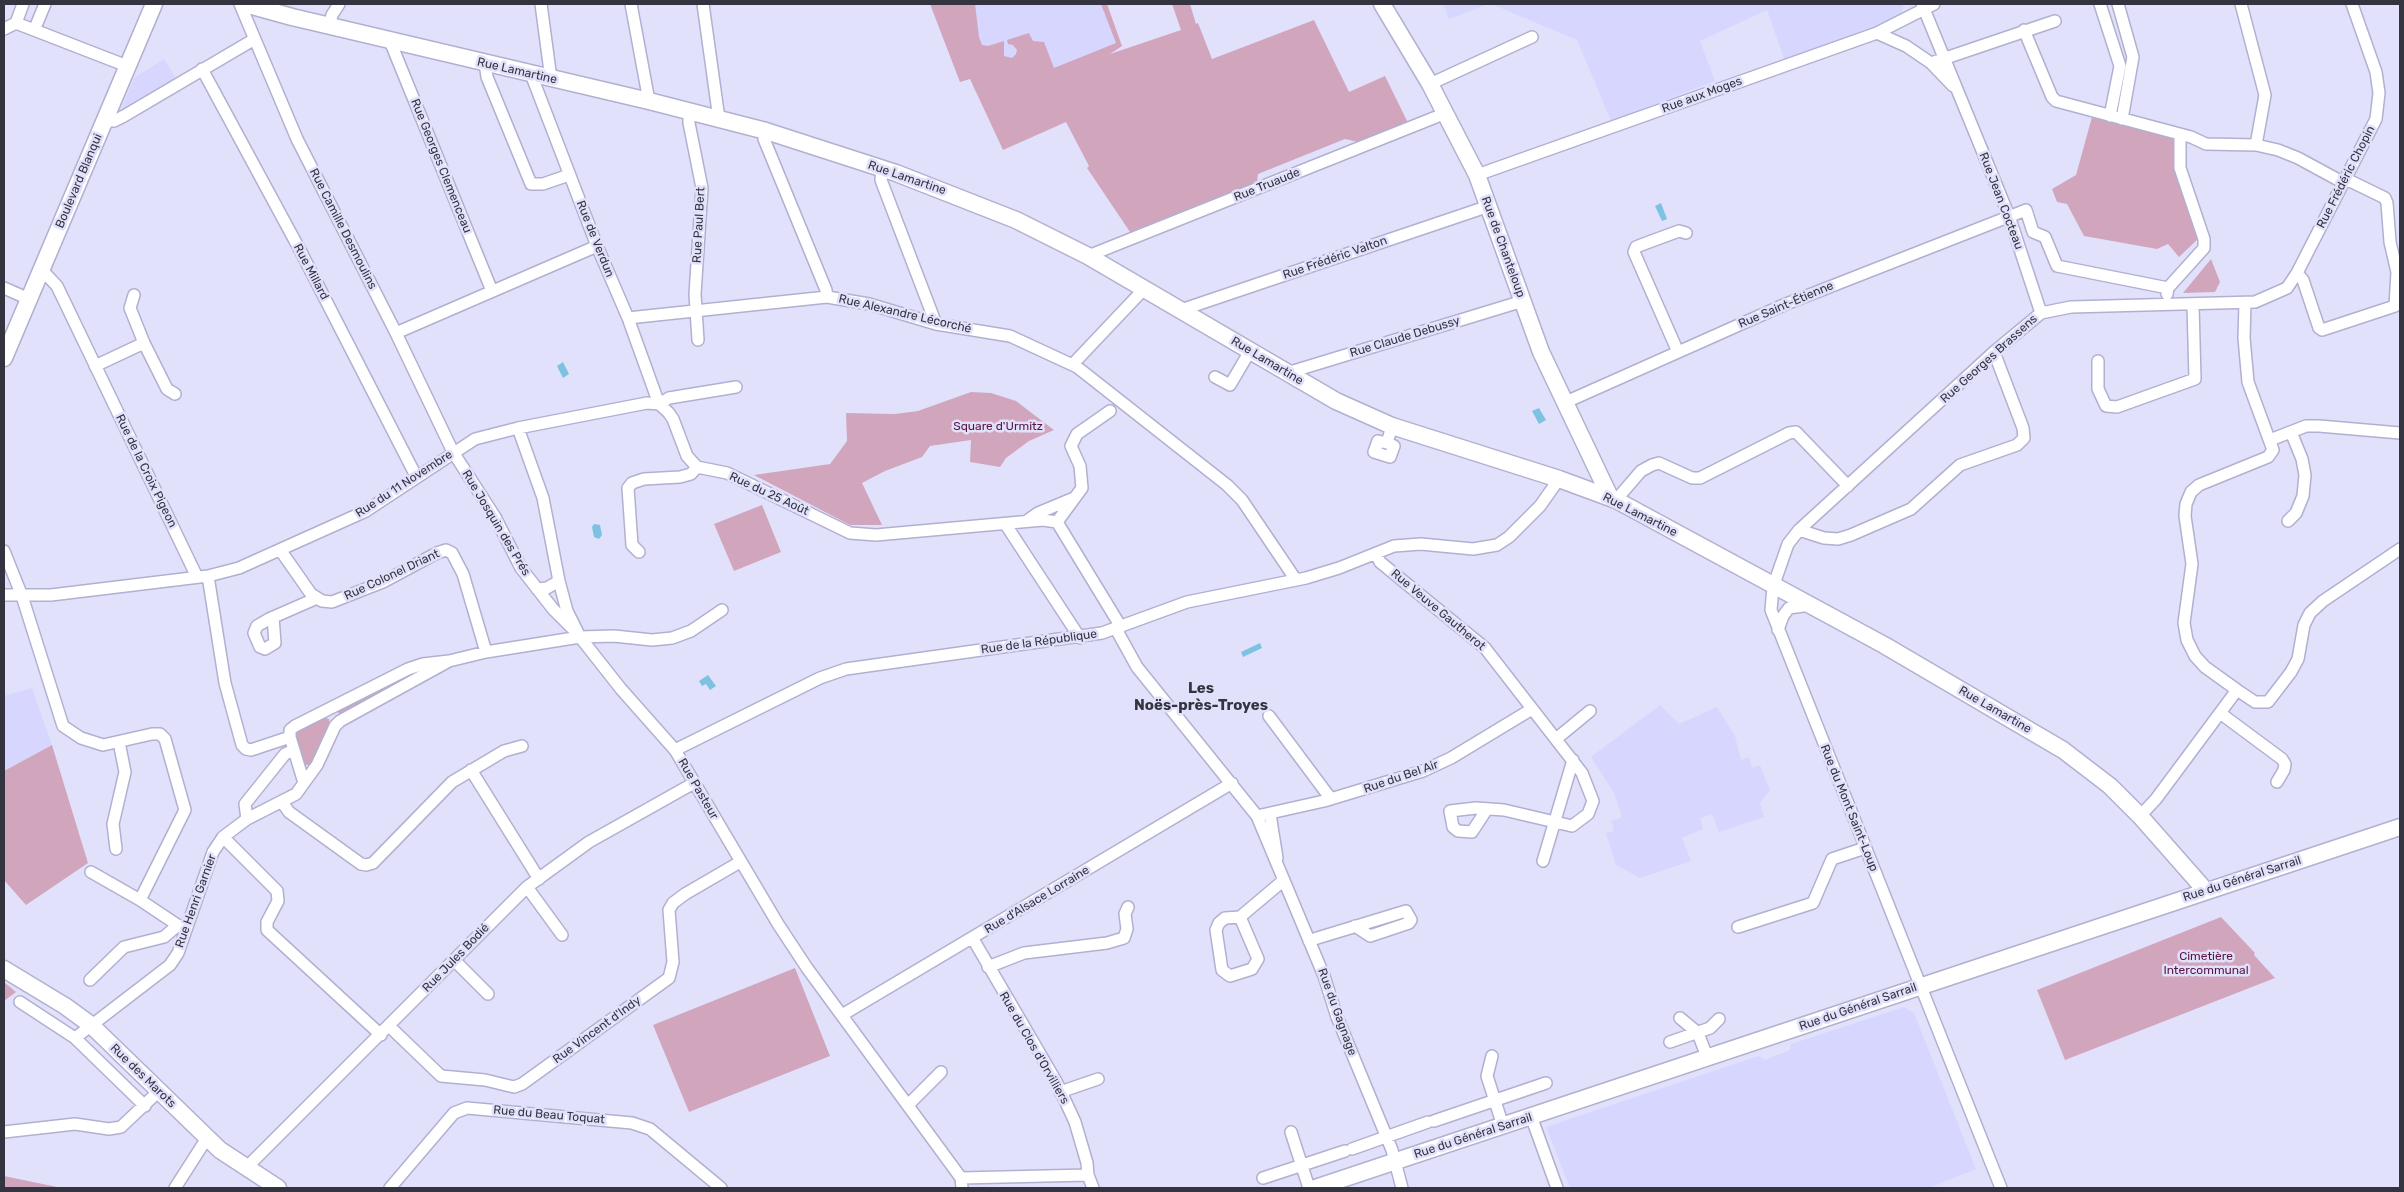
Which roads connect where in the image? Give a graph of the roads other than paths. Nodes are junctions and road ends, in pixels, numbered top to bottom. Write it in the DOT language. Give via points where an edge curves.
graph roads {
  1 [pos="24,4"];
  2 [pos="45,4"];
  3 [pos="154,4"];
  4 [pos="240,4"];
  5 [pos="245,4"];
  6 [pos="339,4"];
  7 [pos="541,4"];
  8 [pos="631,4"];
  9 [pos="702,4"];
  10 [pos="1382,4"];
  11 [pos="2100,4"];
  12 [pos="2118,4"];
  13 [pos="2241,4"];
  14 [pos="2352,4"];
  15 [pos="1926,5"];
  16 [pos="2055,21"];
  17 [pos="16,22"];
  18 [pos="329,26"];
  19 [pos="35,28"];
  20 [pos="4,29"];
  21 [pos="2024,30"];
  22 [pos="1877,33"];
  23 [pos="1532,37"];
  24 [pos="254,40"];
  25 [pos="390,41"];
  26 [pos="1945,60"];
  27 [pos="1931,63"];
  28 [pos="485,64"];
  29 [pos="127,66"];
  30 [pos="202,69"];
  31 [pos="531,74"];
  32 [pos="551,78"];
  33 [pos="1430,84"];
  34 [pos="1957,91"];
  35 [pos="649,101"];
  36 [pos="689,111"];
  37 [pos="1446,113"];
  38 [pos="2116,118"];
  39 [pos="719,119"];
  40 [pos="104,121"];
  41 [pos="766,131"];
  42 [pos="2185,136"];
  43 [pos="2256,145"];
  44 [pos="882,169"];
  45 [pos="569,175"];
  46 [pos="1477,175"];
  47 [pos="2345,181"];
  48 [pos="1489,206"];
  49 [pos="2009,216"];
  50 [pos="1686,233"];
  51 [pos="597,246"];
  52 [pos="1088,256"];
  53 [pos="41,269"];
  54 [pos="2297,273"];
  55 [pos="4,288"];
  56 [pos="2168,288"];
  57 [pos="2287,288"];
  58 [pos="1144,289"];
  59 [pos="492,291"];
  60 [pos="134,295"];
  61 [pos="827,297"];
  62 [pos="29,298"];
  63 [pos="1523,301"];
  64 [pos="2245,303"];
  65 [pos="2165,305"];
  66 [pos="2193,305"];
  67 [pos="1181,310"];
  68 [pos="696,311"];
  69 [pos="2041,312"];
  70 [pos="628,318"];
  71 [pos="936,324"];
  72 [pos="396,333"];
  73 [pos="698,340"];
  74 [pos="144,343"];
  75 [pos="1250,351"];
  76 [pos="1678,352"];
  77 [pos="1994,352"];
  78 [pos="4,358"];
  79 [pos="2098,361"];
  80 [pos="1073,364"];
  81 [pos="95,366"];
  82 [pos="1287,373"];
  83 [pos="1215,377"];
  84 [pos="736,387"];
  85 [pos="175,394"];
  86 [pos="1566,402"];
  87 [pos="659,404"];
  88 [pos="1110,411"];
  89 [pos="1392,426"];
  90 [pos="518,428"];
  91 [pos="2291,432"];
  92 [pos="2400,433"];
  93 [pos="2270,440"];
  94 [pos="1386,443"];
  95 [pos="453,452"];
  96 [pos="697,467"];
  97 [pos="416,476"];
  98 [pos="1559,479"];
  99 [pos="1848,486"];
  100 [pos="1076,498"];
  101 [pos="1613,499"];
  102 [pos="1051,507"];
  103 [pos="1053,521"];
  104 [pos="1025,522"];
  105 [pos="2288,522"];
  106 [pos="1006,525"];
  107 [pos="1799,530"];
  108 [pos="2400,549"];
  109 [pos="4,551"];
  110 [pos="281,551"];
  111 [pos="639,552"];
  112 [pos="1376,553"];
  113 [pos="202,576"];
  114 [pos="1296,580"];
  115 [pos="559,581"];
  116 [pos="1774,586"];
  117 [pos="537,589"];
  118 [pos="4,595"];
  119 [pos="22,596"];
  120 [pos="317,598"];
  121 [pos="1810,605"];
  122 [pos="722,610"];
  123 [pos="273,617"];
  124 [pos="1119,628"];
  125 [pos="1778,630"];
  126 [pos="580,637"];
  127 [pos="1080,638"];
  128 [pos="486,652"];
  129 [pos="449,661"];
  130 [pos="2236,690"];
  131 [pos="329,709"];
  132 [pos="1532,709"];
  133 [pos="1590,711"];
  134 [pos="2220,713"];
  135 [pos="1269,716"];
  136 [pos="340,721"];
  137 [pos="290,737"];
  138 [pos="1556,739"];
  139 [pos="118,742"];
  140 [pos="522,746"];
  141 [pos="294,750"];
  142 [pos="675,750"];
  143 [pos="1572,760"];
  144 [pos="472,770"];
  145 [pos="2277,782"];
  146 [pos="304,783"];
  147 [pos="694,783"];
  148 [pos="1232,784"];
  149 [pos="1331,799"];
  150 [pos="282,802"];
  151 [pos="1487,809"];
  152 [pos="1270,814"];
  153 [pos="1257,816"];
  154 [pos="2140,816"];
  155 [pos="246,820"];
  156 [pos="1554,822"];
  157 [pos="2400,827"];
  158 [pos="223,837"];
  159 [pos="1865,848"];
  160 [pos="116,849"];
  161 [pos="1543,861"];
  162 [pos="740,862"];
  163 [pos="1277,862"];
  164 [pos="91,872"];
  165 [pos="539,879"];
  166 [pos="1284,880"];
  167 [pos="527,887"];
  168 [pos="2206,891"];
  169 [pos="140,900"];
  170 [pos="1128,907"];
  171 [pos="1240,917"];
  172 [pos="1355,926"];
  173 [pos="181,927"];
  174 [pos="1738,928"];
  175 [pos="562,935"];
  176 [pos="973,939"];
  177 [pos="1309,941"];
  178 [pos="454,960"];
  179 [pos="988,966"];
  180 [pos="4,969"];
  181 [pos="90,980"];
  182 [pos="1919,986"];
  183 [pos="488,994"];
  184 [pos="20,1002"];
  185 [pos="842,1015"];
  186 [pos="1680,1018"];
  187 [pos="1719,1019"];
  188 [pos="91,1025"];
  189 [pos="390,1027"];
  190 [pos="1698,1033"];
  191 [pos="381,1035"];
  192 [pos="75,1038"];
  193 [pos="1670,1042"];
  194 [pos="1492,1056"];
  195 [pos="1707,1057"];
  196 [pos="941,1072"];
  197 [pos="1098,1079"];
  198 [pos="1546,1083"];
  199 [pos="159,1091"];
  200 [pos="1060,1092"];
  201 [pos="1495,1101"];
  202 [pos="909,1104"];
  203 [pos="145,1106"];
  204 [pos="1531,1116"];
  205 [pos="1503,1126"];
  206 [pos="4,1132"];
  207 [pos="1291,1132"];
  208 [pos="207,1138"];
  209 [pos="1386,1138"];
  210 [pos="1396,1161"];
  211 [pos="1302,1165"];
  212 [pos="246,1168"];
  213 [pos="1088,1175"];
  214 [pos="1263,1178"];
  215 [pos="961,1183"];
  216 [pos="271,1187"];
  217 [pos="176,1188"];
  218 [pos="390,1188"];
  219 [pos="721,1188"];
  220 [pos="1093,1188"];
  221 [pos="1309,1188"];
  222 [pos="1315,1188"];
  223 [pos="1402,1188"];
  224 [pos="1558,1188"];
  225 [pos="2002,1188"];
  1 -- 17 [label="street"];
  2 -- 19 [label="street"];
  3 -- 29 [label="street, Boulevard Blanqui"];
  4 -- 24 [label="street, Rue Camille Desmoulins"];
  5 -- 18 [label="street, Rue Lamartine"];
  6 -- 18 [label="street"];
  7 -- 32 [label="street"];
  8 -- 35 [label="street"];
  9 -- 39 [label="street"];
  10 -- 33 [label="street, Rue de Chanteloup"];
  11 -- 38 [label="street" via="2120,66"];
  12 -- 38 [label="street" via="2134,57"];
  13 -- 43 [label="street" via="2265,95"];
  14 -- 47 [label="street, Rue Frédéric Chopin" via="2376,72 2379,93 2376,119"];
  15 -- 22 [label="street, Rue aux Moges"];
  15 -- 26 [label="street, Rue Jean Cocteau"];
  16 -- 21 [label="street"];
  17 -- 19 [label="street"];
  17 -- 20 [label="street"];
  18 -- 25 [label="street, Rue Lamartine"];
  19 -- 29 [label="street"];
  21 -- 26 [label="street"];
  21 -- 38 [label="street" via="2056,101"];
  22 -- 27 [label="street, Rue Jean Cocteau" via="1906,46"];
  22 -- 46 [label="street, Rue aux Moges"];
  23 -- 33 [label="street"];
  24 -- 30 [label="street"];
  24 -- 72 [label="street, Rue Camille Desmoulins" via="297,139"];
  25 -- 28 [label="street, Rue Lamartine"];
  25 -- 59 [label="street, Rue Georges Clemenceau"];
  26 -- 27 [label="street"];
  26 -- 34 [label="street, Rue Jean Cocteau"];
  27 -- 34 [label="street, Rue Jean Cocteau"];
  28 -- 31 [label="street, Rue Lamartine"];
  28 -- 45 [label="street" via="487,77 531,184 544,184"];
  29 -- 40 [label="street, Boulevard Blanqui"];
  30 -- 40 [label="street" via="124,116"];
  30 -- 97 [label="street, Rue Millard"];
  31 -- 32 [label="street, Rue Lamartine"];
  31 -- 45 [label="street, Rue de Verdun"];
  32 -- 35 [label="street, Rue Lamartine"];
  33 -- 37 [label="street, Rue de Chanteloup"];
  34 -- 49 [label="street, Rue Jean Cocteau"];
  35 -- 36 [label="street, Rue Lamartine"];
  36 -- 39 [label="street, Rue Lamartine"];
  36 -- 68 [label="street, Rue Paul Bert" via="702,188"];
  37 -- 46 [label="street, Rue de Chanteloup"];
  37 -- 52 [label="street, Rue Truaude"];
  38 -- 42 [label="street"];
  39 -- 41 [label="street, Rue Lamartine"];
  40 -- 53 [label="street, Boulevard Blanqui"];
  41 -- 44 [label="street, Rue Lamartine"];
  41 -- 61 [label="street" via="764,139"];
  42 -- 43 [label="street" via="2206,144"];
  42 -- 56 [label="street" via="2180,168 2204,238 2204,248"];
  43 -- 47 [label="street" via="2298,158"];
  44 -- 52 [label="street, Rue Lamartine" via="986,206"];
  44 -- 71 [label="street" via="881,180"];
  45 -- 51 [label="street, Rue de Verdun"];
  46 -- 48 [label="street, Rue de Chanteloup"];
  47 -- 54 [label="street, Rue Frédéric Chopin"];
  47 -- 54 [label="street" via="2385,198 2388,203 2390,242 2398,272 2395,306 2322,330 2318,328 2303,280"];
  48 -- 63 [label="street, Rue de Chanteloup"];
  48 -- 67 [label="street, Rue Frédéric Valton"];
  49 -- 56 [label="street" via="2026,210 2032,232 2045,237 2057,266"];
  49 -- 69 [label="street, Rue Jean Cocteau"];
  49 -- 76 [label="street, Rue Saint-Étienne" via="1786,304"];
  50 -- 76 [label="street" via="1679,230 1636,247 1634,252"];
  51 -- 59 [label="street"];
  51 -- 70 [label="street, Rue de Verdun"];
  52 -- 58 [label="street, Rue Lamartine"];
  53 -- 62 [label="street, Boulevard Blanqui"];
  53 -- 81 [label="street, Rue de la Croix Pigeon" via="56,286"];
  54 -- 57 [label="street, Rue Frédéric Chopin"];
  55 -- 62 [label="street"];
  56 -- 65 [label="street"];
  57 -- 64 [label="street, Rue Georges Brassens"];
  58 -- 67 [label="street, Rue Lamartine"];
  58 -- 80 [label="street"];
  59 -- 72 [label="street"];
  60 -- 74 [label="street" via="130,308"];
  61 -- 68 [label="street, Rue Alexandre Lécorché"];
  61 -- 71 [label="street, Rue Alexandre Lécorché" via="869,304"];
  62 -- 78 [label="street, Boulevard Blanqui"];
  63 -- 82 [label="street, Rue Claude Debussy"];
  63 -- 86 [label="street, Rue de Chanteloup" via="1541,352"];
  64 -- 66 [label="street, Rue Georges Brassens"];
  64 -- 93 [label="street" via="2248,382"];
  65 -- 66 [label="street, Rue Georges Brassens"];
  65 -- 69 [label="street, Rue Georges Brassens" via="2071,307"];
  66 -- 79 [label="street" via="2195,379 2117,407 2106,406 2098,389"];
  67 -- 75 [label="street, Rue Lamartine"];
  68 -- 70 [label="street, Rue Alexandre Lécorché"];
  68 -- 73 [label="street, Rue Paul Bert"];
  69 -- 77 [label="street, Rue Georges Brassens"];
  70 -- 87 [label="street, Rue de Verdun"];
  71 -- 80 [label="street, Rue Alexandre Lécorché" via="1010,336"];
  72 -- 95 [label="street, Rue Camille Desmoulins"];
  74 -- 81 [label="street"];
  74 -- 85 [label="street" via="167,389"];
  75 -- 82 [label="street, Rue Lamartine"];
  75 -- 83 [label="street" via="1230,385"];
  76 -- 86 [label="street, Rue Saint-Étienne"];
  77 -- 99 [label="street, Rue Georges Brassens"];
  77 -- 107 [label="street" via="2023,428 2024,438 2017,445 1960,465 1911,509 1851,535 1838,540"];
  80 -- 114 [label="street, Rue Alexandre Lécorché" via="1242,500"];
  81 -- 113 [label="street, Rue de la Croix Pigeon"];
  82 -- 89 [label="street, Rue Lamartine" via="1336,401"];
  84 -- 87 [label="street" via="669,398"];
  86 -- 101 [label="street, Rue de Chanteloup"];
  87 -- 90 [label="street" via="601,411"];
  87 -- 96 [label="street" via="673,419 687,456"];
  88 -- 100 [label="street" via="1077,434 1071,446 1082,477 1082,488"];
  89 -- 94 [label="street"];
  89 -- 98 [label="street, Rue Lamartine"];
  90 -- 95 [label="street, Rue du 11 Novembre" via="475,439"];
  90 -- 115 [label="street, Rue Pasteur" via="543,498"];
  91 -- 92 [label="street" via="2306,426 2319,426"];
  91 -- 93 [label="street"];
  91 -- 105 [label="street" via="2305,475 2303,496"];
  93 -- 130 [label="street" via="2272,450 2268,456 2199,485 2186,504 2192,564 2184,623 2187,640 2205,667"];
  95 -- 97 [label="street, Rue du 11 Novembre"];
  95 -- 117 [label="street, Rue Josquin des Prés" via="495,517 521,568"];
  96 -- 106 [label="street, Rue du 25 Août" via="727,474 850,533 876,535"];
  96 -- 111 [label="street" via="692,474 632,482 628,488 632,545"];
  97 -- 110 [label="street, Rue du 11 Novembre" via="366,511"];
  98 -- 101 [label="street, Rue Lamartine"];
  98 -- 112 [label="street, Rue de la République" via="1540,506 1497,545 1473,549 1408,544"];
  99 -- 101 [label="street" via="1796,432 1700,478 1692,478 1659,463 1652,464"];
  99 -- 107 [label="street, Rue Georges Brassens"];
  100 -- 102 [label="street"];
  100 -- 103 [label="street"];
  101 -- 116 [label="street, Rue Lamartine"];
  102 -- 103 [label="street"];
  102 -- 104 [label="street"];
  103 -- 104 [label="street, Rue du 25 Août"];
  103 -- 124 [label="street, Rue du Gagnage"];
  104 -- 106 [label="street, Rue du 25 Août"];
  106 -- 127 [label="street"];
  107 -- 116 [label="street, Rue Georges Brassens" via="1788,544"];
  108 -- 130 [label="street" via="2310,613 2304,626 2298,660 2268,702 2255,702"];
  109 -- 119 [label="street"];
  110 -- 113 [label="street, Rue du 11 Novembre" via="239,568"];
  110 -- 120 [label="street"];
  112 -- 114 [label="street, Rue de la République"];
  112 -- 132 [label="street, Rue Veuve Gautherot" via="1380,562 1485,648"];
  113 -- 119 [label="street, Rue du 11 Novembre"];
  113 -- 137 [label="street, Rue de la Croix Pigeon" via="242,744 251,750"];
  114 -- 124 [label="street, Rue de la République" via="1187,602"];
  115 -- 117 [label="street"];
  115 -- 126 [label="street, Rue Pasteur" via="567,611"];
  116 -- 121 [label="street, Rue Lamartine"];
  116 -- 125 [label="street, Rue du Mont Saint-Loup" via="1771,610"];
  117 -- 126 [label="street, Rue Josquin des Prés"];
  118 -- 119 [label="street, Rue du 11 Novembre"];
  119 -- 139 [label="street" via="63,726 92,743"];
  120 -- 123 [label="street, Rue Colonel Driant"];
  120 -- 128 [label="street, Rue Colonel Driant" via="332,602 382,582 446,550 458,560"];
  121 -- 125 [label="street" via="1789,608"];
  121 -- 154 [label="street, Rue Lamartine" via="2063,750 2110,786"];
  122 -- 126 [label="street" via="698,627 672,638"];
  124 -- 127 [label="street, Rue de la République"];
  124 -- 148 [label="street, Rue du Gagnage" via="1137,667"];
  125 -- 159 [label="street, Rue du Mont Saint-Loup"];
  126 -- 128 [label="street"];
  126 -- 142 [label="street, Rue Pasteur"];
  127 -- 142 [label="street, Rue de la République" via="846,669 820,678"];
  128 -- 129 [label="street"];
  129 -- 131 [label="street" via="408,668"];
  129 -- 136 [label="street"];
  130 -- 134 [label="street"];
  131 -- 136 [label="street"];
  131 -- 137 [label="street" via="295,726 290,730"];
  132 -- 138 [label="street, Rue Veuve Gautherot"];
  132 -- 149 [label="street, Rue du Bel Air" via="1424,771"];
  133 -- 138 [label="street"];
  134 -- 145 [label="street" via="2282,759 2284,770"];
  134 -- 154 [label="street"];
  135 -- 149 [label="street"];
  136 -- 146 [label="street, Rue Henri Garnier"];
  137 -- 141 [label="street"];
  138 -- 143 [label="street, Rue Veuve Gautherot"];
  139 -- 160 [label="street" via="125,772 113,824"];
  139 -- 169 [label="street" via="152,734 160,734 165,739 185,810"];
  140 -- 144 [label="street" via="504,751"];
  141 -- 146 [label="street"];
  141 -- 155 [label="street" via="285,754 245,804"];
  142 -- 147 [label="street, Rue Pasteur"];
  143 -- 156 [label="street"];
  143 -- 156 [label="street, Rue Veuve Gautherot" via="1582,773 1593,801 1588,814 1572,826"];
  144 -- 150 [label="street" via="452,782 373,863 366,865 289,812"];
  144 -- 165 [label="street"];
  146 -- 150 [label="street, Rue Henri Garnier" via="296,794"];
  147 -- 162 [label="street, Rue Pasteur"];
  147 -- 165 [label="street, Rue Jules Bodié" via="589,842"];
  148 -- 153 [label="street, Rue du Gagnage"];
  148 -- 176 [label="street, Rue d'Alsace Lorraine"];
  149 -- 152 [label="street, Rue du Bel Air"];
  150 -- 155 [label="street, Rue Henri Garnier"];
  151 -- 156 [label="street, Rue Veuve Gautherot"];
  152 -- 153 [label="street, Rue du Bel Air"];
  152 -- 163 [label="street, Rue du Gagnage"];
  153 -- 163 [label="street, Rue du Gagnage"];
  154 -- 168 [label="street, Rue Lamartine"];
  155 -- 158 [label="street, Rue Henri Garnier"];
  156 -- 161 [label="street"];
  157 -- 168 [label="street, Rue du Général Sarrail"];
  158 -- 173 [label="street, Rue Henri Garnier"];
  158 -- 191 [label="street" via="277,891 278,901 267,922 267,930"];
  159 -- 174 [label="street" via="1832,859 1812,903"];
  159 -- 182 [label="street, Rue du Mont Saint-Loup"];
  162 -- 185 [label="street, Rue Pasteur" via="778,924"];
  162 -- 189 [label="street, Rue Vincent d'Indy" via="673,903 669,910 673,962 669,978 522,1084 514,1086 441,1076"];
  163 -- 166 [label="street, Rue du Gagnage"];
  164 -- 169 [label="street"];
  165 -- 167 [label="street, Rue Jules Bodié"];
  166 -- 171 [label="street"];
  166 -- 177 [label="street, Rue du Gagnage"];
  167 -- 175 [label="street"];
  167 -- 178 [label="street, Rue Jules Bodié"];
  168 -- 182 [label="street, Rue du Général Sarrail"];
  169 -- 173 [label="street"];
  170 -- 179 [label="street" via="1124,938 1024,953"];
  171 -- 171 [label="street" via="1225,918 1216,930 1222,970 1230,976 1252,969 1258,959"];
  172 -- 177 [label="street"];
  173 -- 181 [label="street" via="164,937 124,947"];
  173 -- 188 [label="street, Rue Henri Garnier" via="178,953 170,965"];
  176 -- 179 [label="street, Rue du Clos d'Orvilliers"];
  176 -- 185 [label="street, Rue d'Alsace Lorraine"];
  177 -- 209 [label="street, Rue du Gagnage"];
  178 -- 183 [label="street"];
  178 -- 189 [label="street, Rue Jules Bodié"];
  179 -- 200 [label="street, Rue du Clos d'Orvilliers"];
  180 -- 188 [label="street, Rue des Marots"];
  182 -- 195 [label="street, Rue du Général Sarrail"];
  182 -- 225 [label="street, Rue du Mont Saint-Loup"];
  184 -- 192 [label="street"];
  185 -- 202 [label="street, Rue Pasteur"];
  186 -- 190 [label="street"];
  187 -- 190 [label="street"];
  188 -- 192 [label="street, Rue Henri Garnier"];
  188 -- 199 [label="street, Rue des Marots"];
  189 -- 191 [label="street, Rue Jules Bodié"];
  190 -- 193 [label="street"];
  190 -- 195 [label="street"];
  191 -- 212 [label="street, Rue Jules Bodié"];
  192 -- 203 [label="street"];
  194 -- 201 [label="street" via="1486,1076"];
  195 -- 204 [label="street, Rue du Général Sarrail"];
  196 -- 202 [label="street"];
  197 -- 200 [label="street"];
  198 -- 201 [label="street"];
  199 -- 203 [label="street"];
  199 -- 208 [label="street, Rue des Marots"];
  200 -- 213 [label="street, Rue du Clos d'Orvilliers" via="1075,1122"];
  201 -- 205 [label="street"];
  201 -- 209 [label="street"];
  202 -- 215 [label="street, Rue Pasteur"];
  203 -- 206 [label="street" via="121,1127 75,1124"];
  204 -- 205 [label="street, Rue du Général Sarrail"];
  204 -- 224 [label="street"];
  205 -- 210 [label="street, Rue du Général Sarrail"];
  207 -- 211 [label="street"];
  208 -- 212 [label="street, Rue des Marots"];
  208 -- 217 [label="street"];
  209 -- 210 [label="street, Rue du Gagnage"];
  209 -- 211 [label="street"];
  210 -- 222 [label="street, Rue du Général Sarrail"];
  210 -- 223 [label="street, Rue du Gagnage"];
  211 -- 214 [label="street"];
  211 -- 221 [label="street"];
  212 -- 216 [label="street, Rue des Marots"];
  213 -- 215 [label="street"];
  213 -- 220 [label="street, Rue du Clos d'Orvilliers"];
  218 -- 219 [label="street, Rue du Beau Toquat" via="454,1113 468,1108 632,1122 650,1129"];
}
